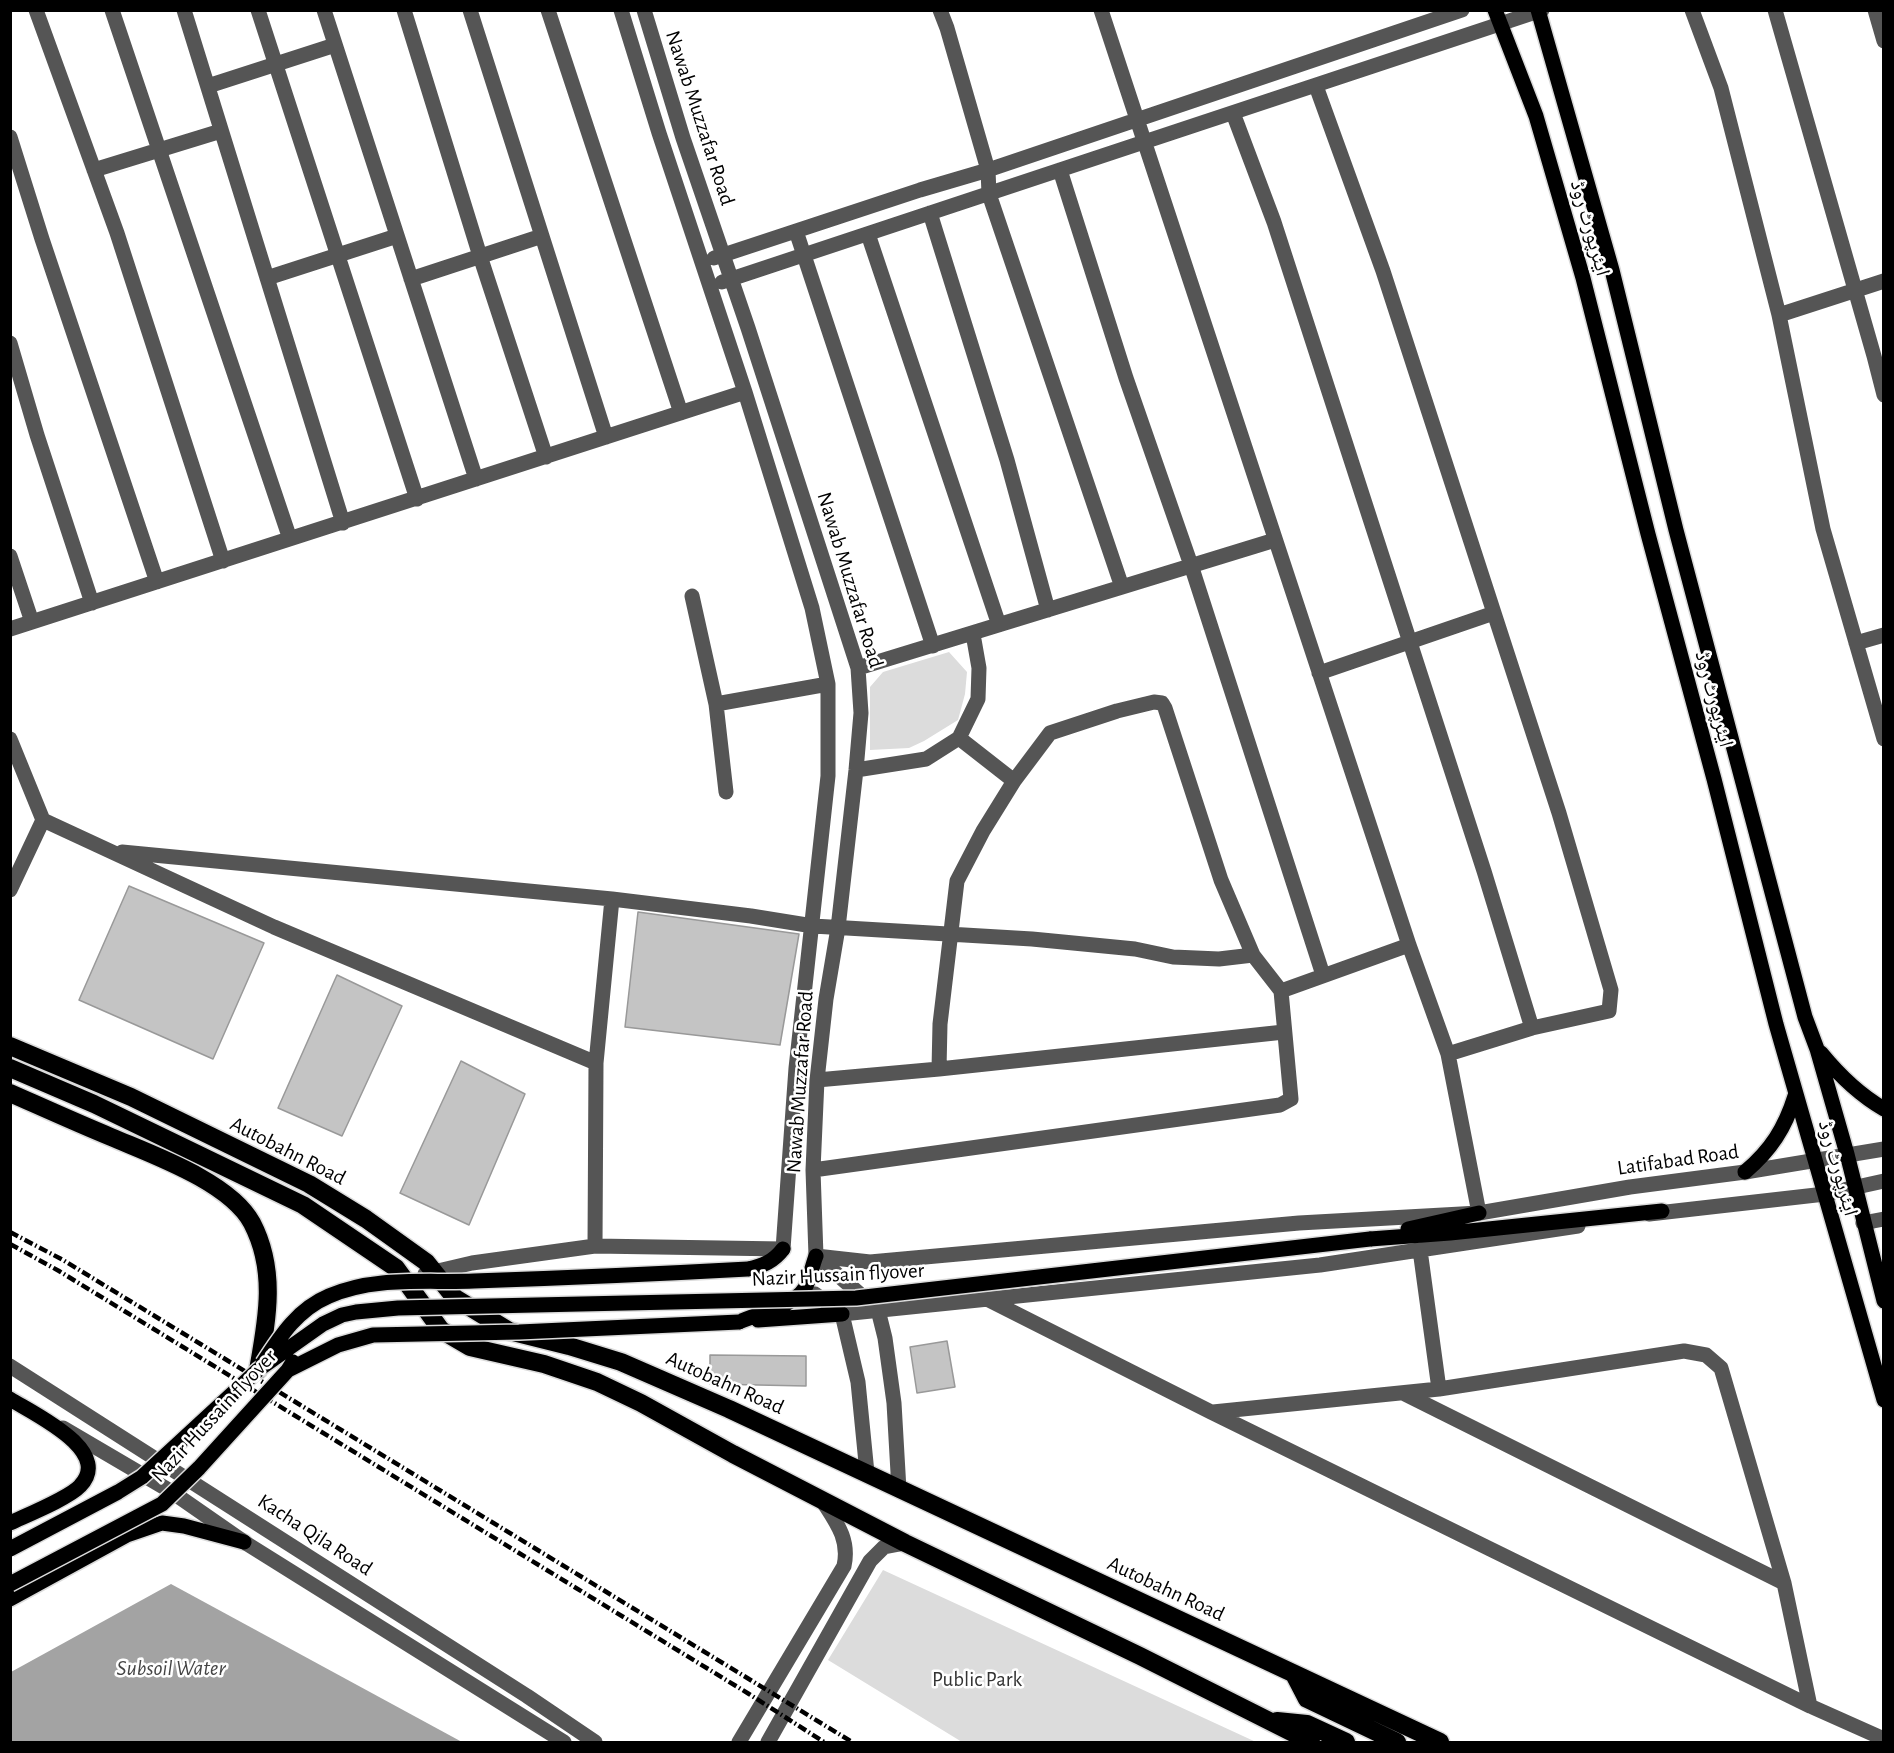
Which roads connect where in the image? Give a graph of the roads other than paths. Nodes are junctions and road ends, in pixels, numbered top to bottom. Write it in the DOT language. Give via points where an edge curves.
graph roads {
  1 [pos="36,10"];
  2 [pos="112,10"];
  3 [pos="184,10"];
  4 [pos="258,10"];
  5 [pos="324,10"];
  6 [pos="404,10"];
  7 [pos="470,10"];
  8 [pos="548,10"];
  9 [pos="621,10"];
  10 [pos="644,10"];
  11 [pos="940,10"];
  12 [pos="1101,10"];
  13 [pos="1462,10"];
  14 [pos="1692,10"];
  15 [pos="1775,10"];
  16 [pos="1875,10"];
  17 [pos="1540,11"];
  18 [pos="1498,17"];
  19 [pos="1884,41"];
  20 [pos="335,45"];
  21 [pos="275,64"];
  22 [pos="208,86"];
  23 [pos="1316,86"];
  24 [pos="1233,113"];
  25 [pos="1136,118"];
  26 [pos="222,131"];
  27 [pos="10,137"];
  28 [pos="1145,142"];
  29 [pos="159,150"];
  30 [pos="94,170"];
  31 [pos="987,170"];
  32 [pos="1060,170"];
  33 [pos="989,194"];
  34 [pos="930,213"];
  35 [pos="796,231"];
  36 [pos="868,234"];
  37 [pos="397,236"];
  38 [pos="542,236"];
  39 [pos="338,255"];
  40 [pos="722,255"];
  41 [pos="804,255"];
  42 [pos="480,256"];
  43 [pos="702,262"];
  44 [pos="267,278"];
  45 [pos="411,279"];
  46 [pos="731,279"];
  47 [pos="1884,281"];
  48 [pos="710,286"];
  49 [pos="1855,290"];
  50 [pos="1779,315"];
  51 [pos="10,343"];
  52 [pos="745,392"];
  53 [pos="1884,395"];
  54 [pos="681,413"];
  55 [pos="606,437"];
  56 [pos="546,457"];
  57 [pos="476,479"];
  58 [pos="417,499"];
  59 [pos="343,523"];
  60 [pos="290,539"];
  61 [pos="1275,540"];
  62 [pos="10,556"];
  63 [pos="223,561"];
  64 [pos="1191,565"];
  65 [pos="157,582"];
  66 [pos="1122,587"];
  67 [pos="692,596"];
  68 [pos="92,603"];
  69 [pos="1048,610"];
  70 [pos="1494,613"];
  71 [pos="32,622"];
  72 [pos="999,625"];
  73 [pos="10,629"];
  74 [pos="973,634"];
  75 [pos="1884,635"];
  76 [pos="1410,643"];
  77 [pos="1856,643"];
  78 [pos="933,646"];
  79 [pos="858,668"];
  80 [pos="1319,673"];
  81 [pos="828,684"];
  82 [pos="716,704"];
  83 [pos="959,738"];
  84 [pos="10,739"];
  85 [pos="1884,739"];
  86 [pos="856,770"];
  87 [pos="1014,781"];
  88 [pos="726,792"];
  89 [pos="43,820"];
  90 [pos="111,850"];
  91 [pos="10,890"];
  92 [pos="612,899"];
  93 [pos="813,926"];
  94 [pos="838,928"];
  95 [pos="952,933"];
  96 [pos="1408,945"];
  97 [pos="1253,955"];
  98 [pos="1323,975"];
  99 [pos="1281,991"];
  100 [pos="1532,1028"];
  101 [pos="1284,1032"];
  102 [pos="10,1046"];
  103 [pos="1817,1048"];
  104 [pos="1448,1054"];
  105 [pos="596,1063"];
  106 [pos="10,1068"];
  107 [pos="939,1069"];
  108 [pos="817,1080"];
  109 [pos="10,1093"];
  110 [pos="1795,1095"];
  111 [pos="1884,1109"];
  112 [pos="1884,1149"];
  113 [pos="1847,1154"];
  114 [pos="1815,1160"];
  115 [pos="813,1170"];
  116 [pos="1745,1172"];
  117 [pos="1884,1180"];
  118 [pos="1854,1186"];
  119 [pos="1825,1194"];
  120 [pos="1662,1211"];
  121 [pos="1479,1213"];
  122 [pos="1884,1219"];
  123 [pos="1863,1223"];
  124 [pos="1370,1239"];
  125 [pos="595,1246"];
  126 [pos="783,1249"];
  127 [pos="1420,1250"];
  128 [pos="816,1256"];
  129 [pos="434,1272"];
  130 [pos="404,1279"];
  131 [pos="806,1287"];
  132 [pos="989,1300"];
  133 [pos="1884,1301"];
  134 [pos="878,1310"];
  135 [pos="842,1314"];
  136 [pos="739,1322"];
  137 [pos="311,1333"];
  138 [pos="10,1366"];
  139 [pos="258,1370"];
  140 [pos="288,1371"];
  141 [pos="1439,1389"];
  142 [pos="1405,1394"];
  143 [pos="10,1399"];
  144 [pos="1884,1400"];
  145 [pos="1211,1412"];
  146 [pos="867,1473"];
  147 [pos="899,1490"];
  148 [pos="822,1500"];
  149 [pos="10,1523"];
  150 [pos="244,1542"];
  151 [pos="905,1543"];
  152 [pos="10,1549"];
  153 [pos="1784,1582"];
  154 [pos="10,1584"];
  155 [pos="10,1599"];
  156 [pos="1294,1674"];
  157 [pos="1810,1706"];
  158 [pos="1265,1719"];
  159 [pos="1884,1739"];
  160 [pos="564,1743"];
  161 [pos="595,1743"];
  162 [pos="739,1743"];
  163 [pos="768,1743"];
  164 [pos="1311,1743"];
  165 [pos="1346,1743"];
  166 [pos="1397,1743"];
  167 [pos="1440,1743"];
  1 -- 30 [label="street"];
  2 -- 29 [label="street"];
  3 -- 22 [label="street"];
  4 -- 21 [label="street"];
  5 -- 20 [label="street"];
  6 -- 42 [label="street"];
  7 -- 38 [label="street"];
  8 -- 54 [label="street"];
  9 -- 43 [label="street, Nawab Muzzafar Road"];
  10 -- 40 [label="street, Nawab Muzzafar Road"];
  11 -- 31 [label="street"];
  12 -- 25 [label="street"];
  13 -- 25 [label="street"];
  14 -- 50 [label="street" via="1720,88"];
  15 -- 49 [label="street"];
  16 -- 19 [label="street"];
  17 -- 18 [label="street"];
  17 -- 103 [label="main road, ایئرپورٹ روڈ" via="1612,270 1676,530 1805,1017"];
  18 -- 23 [label="street"];
  18 -- 110 [label="main road, ایئرپورٹ روڈ" via="1536,116 1583,278"];
  20 -- 21 [label="street"];
  20 -- 37 [label="street"];
  21 -- 22 [label="street"];
  21 -- 39 [label="street"];
  22 -- 26 [label="street"];
  23 -- 24 [label="street"];
  23 -- 70 [label="street" via="1383,271"];
  24 -- 28 [label="street"];
  24 -- 76 [label="street" via="1274,222"];
  25 -- 28 [label="street"];
  25 -- 31 [label="street"];
  26 -- 29 [label="street"];
  26 -- 44 [label="street"];
  27 -- 65 [label="street"];
  28 -- 32 [label="street"];
  28 -- 61 [label="street"];
  29 -- 30 [label="street"];
  29 -- 60 [label="street"];
  30 -- 63 [label="street"];
  31 -- 33 [label="street"];
  31 -- 35 [label="street"];
  32 -- 33 [label="street"];
  32 -- 64 [label="street"];
  33 -- 34 [label="street"];
  33 -- 66 [label="street"];
  34 -- 36 [label="street"];
  34 -- 69 [label="street" via="1007,460"];
  35 -- 40 [label="street"];
  35 -- 41 [label="street"];
  36 -- 41 [label="street"];
  36 -- 72 [label="street"];
  37 -- 39 [label="street"];
  37 -- 45 [label="street"];
  38 -- 42 [label="street"];
  38 -- 55 [label="street"];
  39 -- 44 [label="street"];
  39 -- 58 [label="street"];
  40 -- 43 [label="street"];
  40 -- 46 [label="street, Nawab Muzzafar Road"];
  41 -- 46 [label="street"];
  41 -- 78 [label="street"];
  42 -- 45 [label="street"];
  42 -- 56 [label="street"];
  43 -- 48 [label="street, Nawab Muzzafar Road"];
  44 -- 59 [label="street"];
  45 -- 57 [label="street"];
  46 -- 48 [label="street"];
  46 -- 79 [label="street, Nawab Muzzafar Road"];
  47 -- 49 [label="street"];
  48 -- 52 [label="street, Nawab Muzzafar Road"];
  49 -- 50 [label="street"];
  49 -- 53 [label="street"];
  50 -- 77 [label="street" via="1823,529"];
  51 -- 68 [label="street"];
  52 -- 54 [label="street"];
  52 -- 81 [label="street, Nawab Muzzafar Road" via="812,608"];
  54 -- 55 [label="street"];
  55 -- 56 [label="street"];
  56 -- 57 [label="street"];
  57 -- 58 [label="street"];
  58 -- 59 [label="street"];
  59 -- 60 [label="street"];
  60 -- 63 [label="street"];
  61 -- 64 [label="street"];
  61 -- 80 [label="street"];
  62 -- 71 [label="street"];
  63 -- 65 [label="street"];
  64 -- 66 [label="street"];
  64 -- 98 [label="street"];
  65 -- 68 [label="street"];
  66 -- 69 [label="street"];
  67 -- 82 [label="street"];
  68 -- 71 [label="street"];
  69 -- 72 [label="street"];
  70 -- 76 [label="street"];
  70 -- 100 [label="street" via="1611,990 1609,1011"];
  71 -- 73 [label="street"];
  72 -- 74 [label="street"];
  74 -- 78 [label="street"];
  74 -- 83 [label="street" via="979,668 978,699"];
  75 -- 77 [label="street"];
  76 -- 80 [label="street"];
  76 -- 100 [label="street"];
  77 -- 85 [label="street"];
  78 -- 79 [label="street"];
  79 -- 86 [label="street, Nawab Muzzafar Road" via="861,712"];
  80 -- 96 [label="street"];
  81 -- 82 [label="street"];
  81 -- 93 [label="street, Nawab Muzzafar Road" via="828,776"];
  82 -- 88 [label="street"];
  83 -- 86 [label="street" via="926,759"];
  83 -- 87 [label="street"];
  84 -- 89 [label="street"];
  86 -- 94 [label="street, Nawab Muzzafar Road"];
  87 -- 95 [label="street" via="957,881"];
  87 -- 97 [label="street" via="1050,733 1117,711 1162,703 1221,880"];
  89 -- 90 [label="street"];
  89 -- 91 [label="street"];
  90 -- 92 [label="street"];
  90 -- 105 [label="street" via="274,927"];
  92 -- 93 [label="street"];
  92 -- 105 [label="street"];
  93 -- 94 [label="street"];
  93 -- 126 [label="street, Nawab Muzzafar Road" via="796,1068"];
  94 -- 95 [label="street"];
  94 -- 108 [label="street, Nawab Muzzafar Road"];
  95 -- 97 [label="street" via="1135,949 1173,957 1219,960"];
  95 -- 107 [label="street" via="940,1024"];
  96 -- 98 [label="street"];
  96 -- 104 [label="street"];
  97 -- 99 [label="street"];
  98 -- 99 [label="street"];
  99 -- 101 [label="street"];
  100 -- 104 [label="street"];
  101 -- 107 [label="street"];
  101 -- 115 [label="street" via="1291,1088 1287,1103"];
  102 -- 129 [label="highway, Autobahn Road" via="131,1097 309,1184 366,1219"];
  103 -- 111 [label="main road" via="1841,1077"];
  103 -- 113 [label="main road, ایئرپورٹ روڈ"];
  104 -- 121 [label="street"];
  105 -- 125 [label="street"];
  106 -- 130 [label="highway, Autobahn Road" via="303,1205 396,1268"];
  107 -- 108 [label="street"];
  108 -- 115 [label="street, Nawab Muzzafar Road"];
  109 -- 139 [label="highway" via="210,1183 237,1204 251,1221 267,1268 267,1317"];
  110 -- 114 [label="main road, ایئرپورٹ روڈ"];
  110 -- 116 [label="main road" via="1778,1138"];
  112 -- 113 [label="street, Latifabad Road"];
  113 -- 114 [label="street, Latifabad Road"];
  113 -- 118 [label="main road, ایئرپورٹ روڈ"];
  114 -- 116 [label="street, Latifabad Road"];
  114 -- 119 [label="main road, ایئرپورٹ روڈ"];
  115 -- 128 [label="street, Nawab Muzzafar Road"];
  116 -- 121 [label="street, Latifabad Road"];
  117 -- 118 [label="street"];
  118 -- 119 [label="street"];
  118 -- 123 [label="main road, ایئرپورٹ روڈ"];
  119 -- 120 [label="street"];
  119 -- 144 [label="main road, ایئرپورٹ روڈ"];
  120 -- 124 [label="main road"];
  120 -- 127 [label="street"];
  121 -- 124 [label="main road"];
  121 -- 128 [label="street, Latifabad Road" via="1299,1223 870,1262"];
  122 -- 123 [label="street"];
  123 -- 133 [label="main road, ایئرپورٹ روڈ"];
  124 -- 137 [label="main road, Nazir Hussain flyover, bridge" via="856,1298 371,1310 342,1315"];
  125 -- 126 [label="street"];
  125 -- 129 [label="street"];
  126 -- 139 [label="main road, bridge" via="769,1262 748,1269 358,1286 306,1308 288,1325"];
  127 -- 132 [label="street" via="1320,1265"];
  127 -- 141 [label="street"];
  128 -- 131 [label="main road"];
  128 -- 134 [label="street"];
  129 -- 130 [label="street"];
  129 -- 146 [label="highway, Autobahn Road" via="455,1298 509,1331 621,1362"];
  130 -- 148 [label="highway, Autobahn Road" via="441,1330 470,1347 544,1364 597,1382"];
  131 -- 135 [label="street"];
  131 -- 136 [label="main road" via="780,1307"];
  132 -- 134 [label="street"];
  132 -- 145 [label="street"];
  134 -- 135 [label="street"];
  134 -- 147 [label="street" via="894,1403"];
  135 -- 136 [label="main road"];
  135 -- 146 [label="street" via="858,1382"];
  136 -- 140 [label="main road, bridge" via="373,1335 338,1345"];
  137 -- 139 [label="main road, Nazir Hussain flyover, bridge"];
  137 -- 140 [label="main road, Nazir Hussain flyover, bridge"];
  138 -- 161 [label="street, Kacha Qila Road"];
  139 -- 152 [label="main road, Nazir Hussain flyover, bridge" via="141,1477"];
  140 -- 154 [label="main road, Nazir Hussain flyover, bridge" via="162,1504"];
  141 -- 142 [label="street"];
  141 -- 153 [label="street" via="1684,1352 1706,1355 1721,1368"];
  142 -- 145 [label="street"];
  142 -- 153 [label="street"];
  143 -- 149 [label="main road" via="75,1442 88,1457 88,1470 81,1486"];
  143 -- 150 [label="street, Kacha Qila Road" via="172,1492"];
  145 -- 157 [label="street"];
  146 -- 147 [label="highway, Autobahn Road"];
  147 -- 156 [label="highway, Autobahn Road"];
  148 -- 151 [label="highway, Autobahn Road"];
  148 -- 162 [label="street" via="844,1534 844,1566"];
  150 -- 155 [label="main road" via="162,1523 127,1535"];
  150 -- 160 [label="street, Kacha Qila Road"];
  151 -- 158 [label="highway, Autobahn Road"];
  151 -- 163 [label="street" via="884,1547 870,1561"];
  153 -- 157 [label="street"];
  156 -- 166 [label="highway" via="1307,1699"];
  156 -- 167 [label="highway, Autobahn Road"];
  157 -- 159 [label="street"];
  158 -- 164 [label="highway, Autobahn Road"];
  158 -- 165 [label="highway" via="1307,1724"];
}
